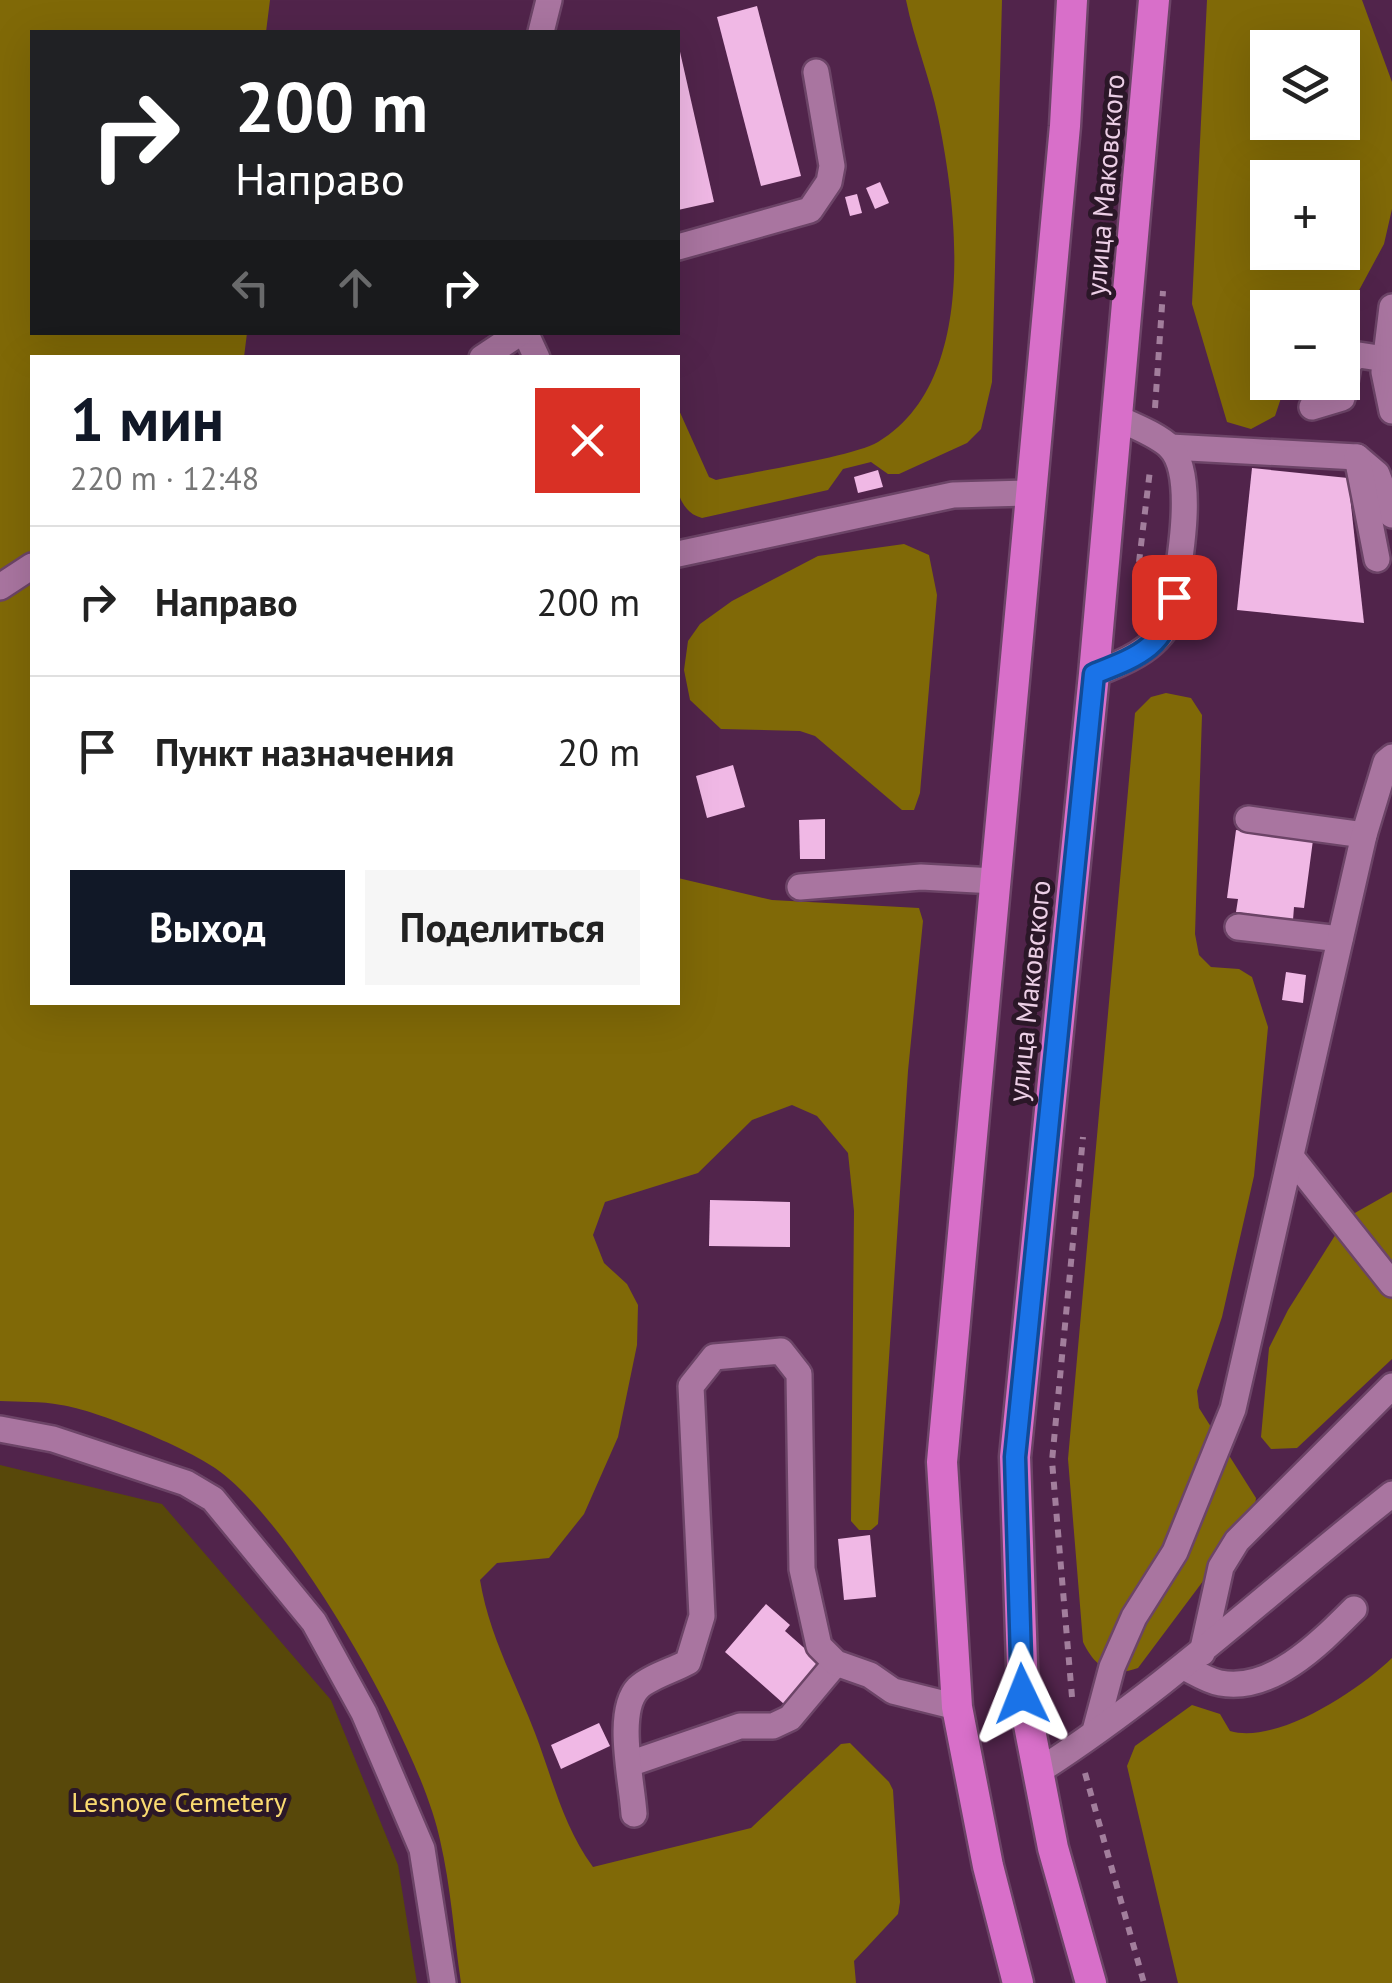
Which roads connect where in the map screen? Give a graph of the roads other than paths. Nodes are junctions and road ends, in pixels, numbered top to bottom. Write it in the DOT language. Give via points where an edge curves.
graph roads {
  1 [pos="549,0"];
  2 [pos="1072,0"];
  3 [pos="1154,0"];
  4 [pos="542,30"];
  5 [pos="816,72"];
  6 [pos="680,247"];
  7 [pos="1392,307"];
  8 [pos="518,335"];
  9 [pos="487,355"];
  10 [pos="1385,359"];
  11 [pos="1312,407"];
  12 [pos="1392,412"];
  13 [pos="1116,417"];
  14 [pos="1162,442"];
  15 [pos="1356,457"];
  16 [pos="1030,492"];
  17 [pos="1392,515"];
  18 [pos="680,554"];
  19 [pos="1377,560"];
  20 [pos="30,567"];
  21 [pos="0,587"];
  22 [pos="1094,674"];
  23 [pos="1392,757"];
  24 [pos="1248,819"];
  25 [pos="1364,835"];
  26 [pos="995,881"];
  27 [pos="800,887"];
  28 [pos="1238,927"];
  29 [pos="1340,940"];
  30 [pos="1292,1158"];
  31 [pos="1392,1284"];
  32 [pos="1392,1386"];
  33 [pos="0,1428"];
  34 [pos="1392,1494"];
  35 [pos="1354,1609"];
  36 [pos="1193,1660"];
  37 [pos="836,1664"];
  38 [pos="956,1707"];
  39 [pos="1087,1739"];
  40 [pos="632,1763"];
  41 [pos="1038,1772"];
  42 [pos="634,1814"];
  43 [pos="1012,1982"];
  44 [pos="443,1983"];
  45 [pos="1091,1983"];
  1 -- 4 [label="lane"];
  2 -- 16 [label="highway, улица Маковского"];
  3 -- 13 [label="highway, улица Маковского"];
  5 -- 6 [label="lane" via="832,166 810,210"];
  7 -- 10 [label="lane"];
  8 -- 9 [label="lane"];
  10 -- 11 [label="lane" via="1359,355 1349,361 1342,398"];
  10 -- 12 [label="lane"];
  13 -- 14 [label="lane"];
  13 -- 22 [label="highway, улица Маковского"];
  14 -- 15 [label="lane"];
  14 -- 22 [label="lane" via="1183,472 1185,494 1170,622 1128,660"];
  15 -- 17 [label="lane" via="1377,474"];
  15 -- 19 [label="lane"];
  16 -- 18 [label="lane" via="952,495"];
  16 -- 26 [label="highway, улица Маковского"];
  20 -- 21 [label="lane"];
  22 -- 41 [label="highway, улица Маковского" via="1015,1457 1022,1694"];
  23 -- 25 [label="lane"];
  24 -- 25 [label="lane"];
  25 -- 29 [label="lane"];
  26 -- 27 [label="lane" via="921,877"];
  26 -- 38 [label="highway, улица Маковского" via="942,1462"];
  28 -- 29 [label="lane"];
  29 -- 30 [label="lane"];
  30 -- 31 [label="lane"];
  30 -- 39 [label="lane" via="1233,1409 1175,1552 1126,1633"];
  32 -- 36 [label="lane" via="1237,1541 1221,1566"];
  33 -- 44 [label="lane" via="186,1483 213,1499 314,1622 364,1713 422,1849"];
  34 -- 36 [label="lane"];
  35 -- 36 [label="lane" via="1317,1647 1264,1678 1220,1684"];
  36 -- 39 [label="lane"];
  37 -- 38 [label="lane" via="893,1691"];
  37 -- 40 [label="lane" via="790,1718 773,1726 740,1726"];
  37 -- 40 [label="lane" via="820,1646 802,1569 799,1374 781,1351 714,1358 691,1386 702,1616 688,1662 637,1688 623,1722"];
  38 -- 43 [label="highway, улица Маковского"];
  39 -- 41 [label="lane"];
  40 -- 42 [label="lane"];
  41 -- 45 [label="highway, улица Маковского"];
}
